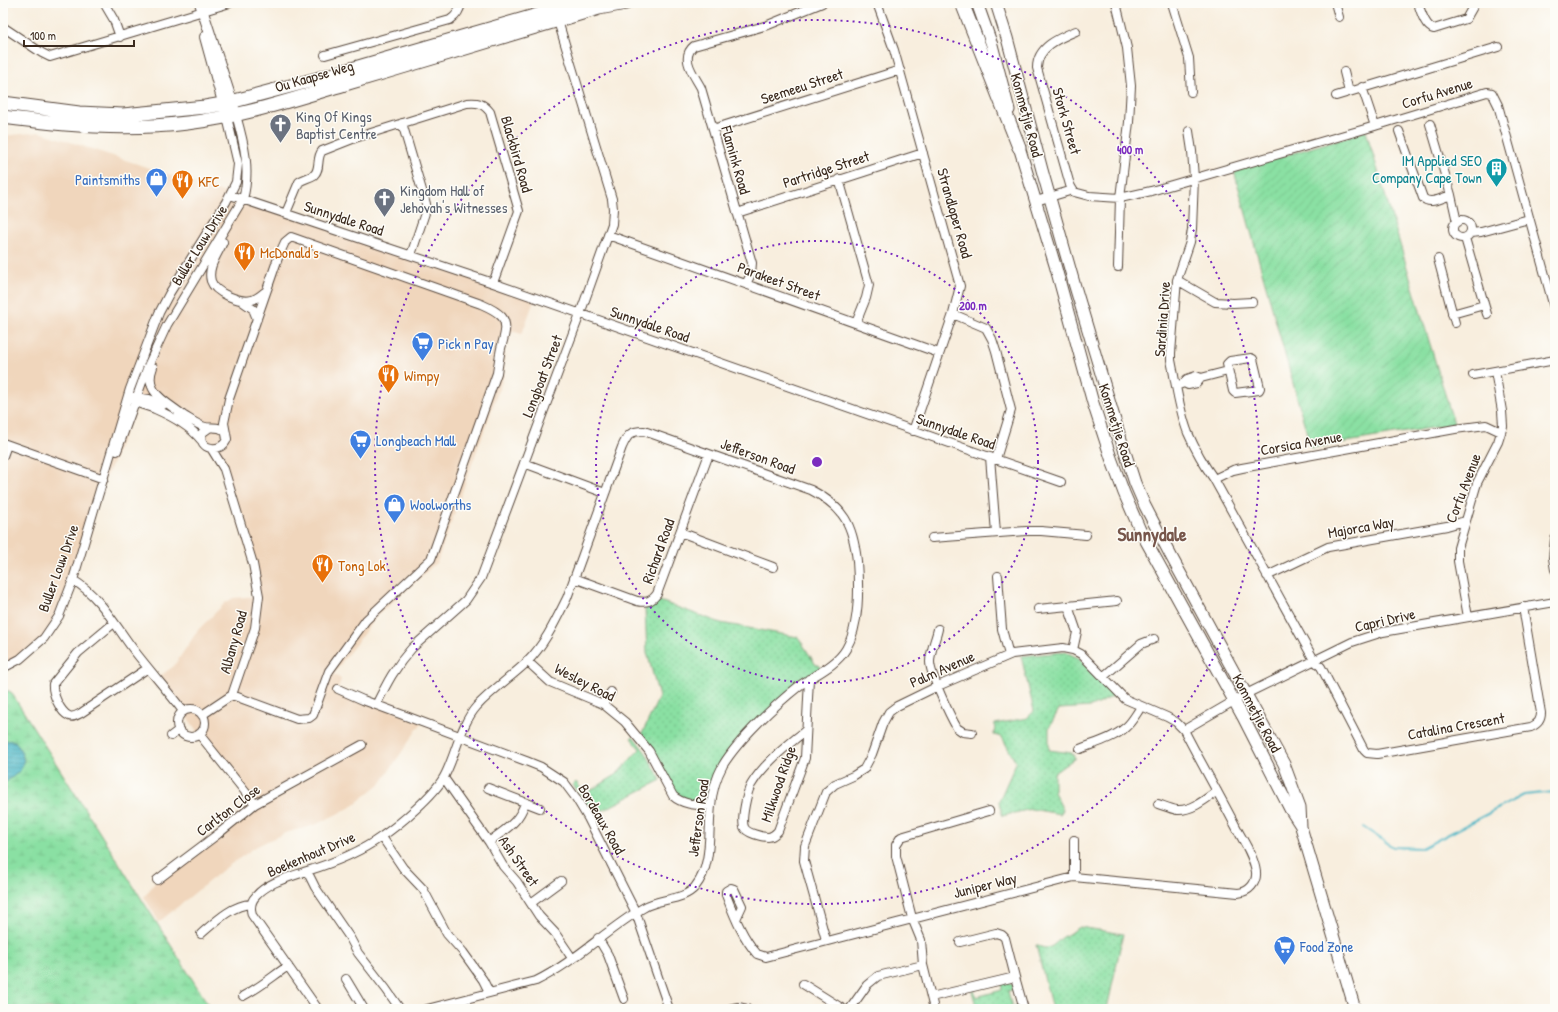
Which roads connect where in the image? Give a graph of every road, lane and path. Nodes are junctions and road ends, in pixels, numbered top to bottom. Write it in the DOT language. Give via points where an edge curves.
graph roads {
  1 [pos="104,3"];
  2 [pos="230,3"];
  3 [pos="461,3"];
  4 [pos="579,3"];
  5 [pos="626,3"];
  6 [pos="822,3"];
  7 [pos="877,3"];
  8 [pos="962,3"];
  9 [pos="977,3"];
  10 [pos="996,3"];
  11 [pos="1116,3"];
  12 [pos="1172,3"];
  13 [pos="1334,3"];
  14 [pos="1418,3"];
  15 [pos="1475,3"];
  16 [pos="202,10"];
  17 [pos="555,11"];
  18 [pos="1339,17"];
  19 [pos="3,27"];
  20 [pos="1076,31"];
  21 [pos="120,37"];
  22 [pos="1498,47"];
  23 [pos="325,55"];
  24 [pos="900,70"];
  25 [pos="1344,72"];
  26 [pos="1362,88"];
  27 [pos="1191,92"];
  28 [pos="1349,92"];
  29 [pos="1336,96"];
  30 [pos="3,103"];
  31 [pos="228,103"];
  32 [pos="231,116"];
  33 [pos="3,117"];
  34 [pos="402,123"];
  35 [pos="1430,124"];
  36 [pos="1375,126"];
  37 [pos="713,129"];
  38 [pos="1189,131"];
  39 [pos="1399,131"];
  40 [pos="1019,147"];
  41 [pos="923,153"];
  42 [pos="1194,178"];
  43 [pos="839,179"];
  44 [pos="1073,190"];
  45 [pos="230,195"];
  46 [pos="1451,195"];
  47 [pos="1050,197"];
  48 [pos="1120,198"];
  49 [pos="243,199"];
  50 [pos="1036,201"];
  51 [pos="286,213"];
  52 [pos="737,213"];
  53 [pos="1529,219"];
  54 [pos="231,221"];
  55 [pos="1457,222"];
  56 [pos="608,235"];
  57 [pos="1468,235"];
  58 [pos="411,255"];
  59 [pos="1438,259"];
  60 [pos="1118,266"];
  61 [pos="1178,280"];
  62 [pos="493,283"];
  63 [pos="746,284"];
  64 [pos="266,291"];
  65 [pos="240,300"];
  66 [pos="181,302"];
  67 [pos="1252,302"];
  68 [pos="1484,305"];
  69 [pos="1555,311"];
  70 [pos="580,314"];
  71 [pos="953,314"];
  72 [pos="1452,314"];
  73 [pos="1487,314"];
  74 [pos="257,319"];
  75 [pos="856,323"];
  76 [pos="1455,323"];
  77 [pos="939,353"];
  78 [pos="1555,360"];
  79 [pos="1228,370"];
  80 [pos="1495,371"];
  81 [pos="1473,375"];
  82 [pos="1180,384"];
  83 [pos="130,389"];
  84 [pos="135,399"];
  85 [pos="229,399"];
  86 [pos="125,408"];
  87 [pos="183,415"];
  88 [pos="211,427"];
  89 [pos="913,431"];
  90 [pos="1501,432"];
  91 [pos="226,433"];
  92 [pos="201,440"];
  93 [pos="5,444"];
  94 [pos="225,444"];
  95 [pos="211,448"];
  96 [pos="709,454"];
  97 [pos="3,456"];
  98 [pos="993,458"];
  99 [pos="524,463"];
  100 [pos="224,469"];
  101 [pos="104,479"];
  102 [pos="1214,479"];
  103 [pos="1061,482"];
  104 [pos="605,493"];
  105 [pos="1465,521"];
  106 [pos="680,532"];
  107 [pos="996,533"];
  108 [pos="1086,535"];
  109 [pos="932,538"];
  110 [pos="1555,539"];
  111 [pos="772,567"];
  112 [pos="1555,570"];
  113 [pos="998,576"];
  114 [pos="1267,576"];
  115 [pos="574,578"];
  116 [pos="73,580"];
  117 [pos="1117,601"];
  118 [pos="1555,602"];
  119 [pos="1068,606"];
  120 [pos="1523,607"];
  121 [pos="1038,609"];
  122 [pos="1468,617"];
  123 [pos="114,623"];
  124 [pos="938,629"];
  125 [pos="1154,639"];
  126 [pos="1073,650"];
  127 [pos="1009,655"];
  128 [pos="1314,660"];
  129 [pos="527,661"];
  130 [pos="3,668"];
  131 [pos="148,668"];
  132 [pos="1103,677"];
  133 [pos="809,679"];
  134 [pos="938,686"];
  135 [pos="338,689"];
  136 [pos="611,692"];
  137 [pos="1246,694"];
  138 [pos="232,695"];
  139 [pos="1234,702"];
  140 [pos="604,704"];
  141 [pos="376,705"];
  142 [pos="1141,707"];
  143 [pos="183,711"];
  144 [pos="202,715"];
  145 [pos="179,730"];
  146 [pos="806,730"];
  147 [pos="1184,730"];
  148 [pos="972,733"];
  149 [pos="198,734"];
  150 [pos="171,736"];
  151 [pos="462,736"];
  152 [pos="362,745"];
  153 [pos="1080,749"];
  154 [pos="444,778"];
  155 [pos="488,788"];
  156 [pos="1218,792"];
  157 [pos="525,803"];
  158 [pos="255,804"];
  159 [pos="1158,804"];
  160 [pos="711,806"];
  161 [pos="540,808"];
  162 [pos="988,811"];
  163 [pos="1301,827"];
  164 [pos="382,837"];
  165 [pos="1074,840"];
  166 [pos="489,842"];
  167 [pos="307,871"];
  168 [pos="1074,877"];
  169 [pos="157,880"];
  170 [pos="562,881"];
  171 [pos="531,903"];
  172 [pos="251,904"];
  173 [pos="636,913"];
  174 [pos="912,918"];
  175 [pos="736,919"];
  176 [pos="201,934"];
  177 [pos="598,938"];
  178 [pos="826,940"];
  179 [pos="960,942"];
  180 [pos="572,958"];
  181 [pos="923,965"];
  182 [pos="288,966"];
  183 [pos="1015,977"];
  184 [pos="346,979"];
  185 [pos="803,984"];
  186 [pos="489,992"];
  187 [pos="244,996"];
  188 [pos="931,997"];
  189 [pos="624,999"];
  190 [pos="318,1009"];
  191 [pos="364,1009"];
  192 [pos="400,1009"];
  193 [pos="427,1009"];
  194 [pos="669,1009"];
  195 [pos="729,1009"];
  196 [pos="747,1009"];
  197 [pos="843,1009"];
  198 [pos="850,1009"];
  199 [pos="934,1009"];
  200 [pos="1024,1009"];
  201 [pos="1355,1009"];
  1 -- 21 [label="street"];
  2 -- 16 [label="street"];
  3 -- 23 [label="street" via="456,16 450,20"];
  4 -- 17 [label="main road, Ou Kaapse Weg"];
  5 -- 17 [label="main road, Ou Kaapse Weg" via="600,8"];
  6 -- 37 [label="street, Flamink Road" via="768,24 694,46 689,53 688,64 701,88"];
  7 -- 24 [label="street, Strandloper Road"];
  8 -- 40 [label="main road"];
  9 -- 40 [label="main road, Kommetjie Road" via="1000,72"];
  10 -- 47 [label="main road, Kommetjie Road"];
  11 -- 48 [label="street" via="1127,48 1131,86 1129,128"];
  12 -- 27 [label="street" via="1189,58"];
  13 -- 18 [label="street"];
  14 -- 15 [label="street" via="1422,15 1433,29 1466,19"];
  16 -- 21 [label="street"];
  16 -- 31 [label="street, Buller Louw Drive" via="205,37"];
  17 -- 31 [label="main road, Ou Kaapse Weg"];
  17 -- 32 [label="main road, Ou Kaapse Weg"];
  17 -- 56 [label="street, Longboat Street" via="612,199 613,218"];
  19 -- 21 [label="street" via="50,56"];
  20 -- 44 [label="street, Stork Street" via="1047,47 1037,63"];
  22 -- 26 [label="street"];
  24 -- 37 [label="street, Seemeeu Street"];
  24 -- 41 [label="street, Strandloper Road"];
  25 -- 28 [label="street"];
  26 -- 28 [label="street"];
  26 -- 36 [label="street"];
  28 -- 29 [label="street"];
  30 -- 31 [label="main road, Ou Kaapse Weg" via="123,116 188,110"];
  31 -- 32 [label="street, Buller Louw Drive"];
  32 -- 33 [label="main road, Ou Kaapse Weg" via="187,123 116,128"];
  32 -- 45 [label="street, Buller Louw Drive" via="238,164 236,182"];
  32 -- 49 [label="street, Buller Louw Drive" via="246,154 246,188"];
  34 -- 51 [label="street, Blackbird Road" via="322,151 316,172 299,182"];
  34 -- 58 [label="street" via="426,204"];
  34 -- 62 [label="street, Blackbird Road" via="471,103 480,103 490,112 518,211"];
  35 -- 46 [label="street"];
  36 -- 42 [label="street, Corfu Avenue"];
  36 -- 53 [label="street, Corfu Avenue" via="1487,92 1492,93 1498,105"];
  37 -- 52 [label="street, Flamink Road"];
  38 -- 42 [label="street, Sardinia Drive"];
  39 -- 46 [label="street" via="1425,201 1430,202"];
  40 -- 50 [label="main road, Kommetjie Road"];
  41 -- 43 [label="street, Partridge Street"];
  41 -- 71 [label="street, Strandloper Road" via="959,281 960,289"];
  42 -- 48 [label="street, Corfu Avenue"];
  42 -- 61 [label="street, Sardinia Drive" via="1191,237"];
  43 -- 52 [label="street, Partridge Street"];
  43 -- 75 [label="street" via="869,285"];
  44 -- 47 [label="street"];
  44 -- 48 [label="street" via="1089,196"];
  45 -- 49 [label="street, Sunnydale Road"];
  45 -- 83 [label="street, Buller Louw Drive" via="159,313"];
  46 -- 55 [label="street"];
  47 -- 50 [label="street"];
  47 -- 137 [label="main road, Kommetjie Road" via="1114,420 1135,483"];
  48 -- 60 [label="street"];
  49 -- 51 [label="street, Sunnydale Road"];
  49 -- 54 [label="street, Buller Louw Drive"];
  50 -- 139 [label="main road, Kommetjie Road" via="1093,403 1124,493 1140,530"];
  51 -- 58 [label="street, Sunnydale Road"];
  52 -- 63 [label="street, Flamink Road" via="752,263 751,274"];
  53 -- 57 [label="street"];
  53 -- 69 [label="street, Corfu Avenue"];
  54 -- 65 [label="street" via="212,265 211,279 215,287 224,294"];
  54 -- 66 [label="street, Buller Louw Drive"];
  55 -- 57 [label="street" via="1464,221 1470,225"];
  55 -- 57 [label="street" via="1453,233 1458,238"];
  56 -- 63 [label="street, Parakeet Street"];
  56 -- 70 [label="street, Longboat Street"];
  57 -- 68 [label="street"];
  58 -- 62 [label="street, Sunnydale Road"];
  59 -- 72 [label="street"];
  61 -- 67 [label="street" via="1215,302"];
  61 -- 82 [label="street, Sardinia Drive" via="1171,353"];
  62 -- 70 [label="street, Sunnydale Road"];
  63 -- 75 [label="street, Parakeet Street"];
  64 -- 65 [label="street" via="257,298"];
  64 -- 74 [label="street"];
  64 -- 138 [label="street" via="285,242 292,237 481,304 501,316 504,322 504,336 497,373 430,559 366,620 328,671 313,715 297,719"];
  65 -- 74 [label="street" via="252,309"];
  66 -- 84 [label="street, Buller Louw Drive" via="155,350"];
  66 -- 87 [label="street" via="155,360 150,380 155,393"];
  68 -- 72 [label="street"];
  68 -- 73 [label="street"];
  70 -- 89 [label="street, Sunnydale Road"];
  70 -- 99 [label="street, Longboat Street"];
  71 -- 77 [label="street, Strandloper Road"];
  71 -- 98 [label="street" via="986,328 996,351 1011,410"];
  72 -- 76 [label="street"];
  74 -- 85 [label="street"];
  75 -- 77 [label="street, Parakeet Street"];
  77 -- 89 [label="street, Strandloper Road"];
  78 -- 80 [label="street"];
  79 -- 79 [label="street" via="1235,393 1259,390 1253,359 1230,361 1227,364"];
  79 -- 82 [label="street" via="1200,378 1196,376"];
  80 -- 81 [label="street"];
  80 -- 90 [label="street, Corfu Avenue" via="1504,422"];
  82 -- 102 [label="street, Sardinia Drive" via="1183,419 1188,434"];
  83 -- 84 [label="street"];
  83 -- 86 [label="street, Buller Louw Drive"];
  84 -- 86 [label="street"];
  84 -- 87 [label="street" via="154,400"];
  84 -- 92 [label="street" via="174,419"];
  84 -- 101 [label="street, Buller Louw Drive" via="111,467"];
  85 -- 88 [label="street"];
  85 -- 91 [label="street" via="224,421"];
  86 -- 101 [label="street, Buller Louw Drive"];
  87 -- 88 [label="street" via="200,425"];
  88 -- 91 [label="street" via="222,429"];
  88 -- 92 [label="street" via="202,433"];
  89 -- 98 [label="street, Sunnydale Road"];
  90 -- 102 [label="street, Corsica Avenue" via="1486,425 1455,429 1242,468"];
  90 -- 105 [label="street, Corfu Avenue" via="1477,483"];
  91 -- 94 [label="street"];
  92 -- 95 [label="street" via="204,445"];
  93 -- 97 [label="street"];
  93 -- 101 [label="street"];
  94 -- 95 [label="street" via="219,448"];
  94 -- 100 [label="street"];
  95 -- 100 [label="street"];
  96 -- 104 [label="street, Jefferson Road" via="644,431 635,431 626,438"];
  96 -- 106 [label="street, Richard Road"];
  96 -- 133 [label="street, Jefferson Road" via="811,490 831,502 849,526 855,545 859,594 853,631 843,654"];
  98 -- 103 [label="street, Sunnydale Road"];
  98 -- 107 [label="street"];
  99 -- 104 [label="street"];
  99 -- 141 [label="street, Longboat Street" via="482,578 466,600 400,662"];
  100 -- 138 [label="street, Albany Road" via="253,564 259,596 255,628"];
  101 -- 116 [label="street, Buller Louw Drive"];
  102 -- 114 [label="street"];
  104 -- 115 [label="street, Jefferson Road"];
  105 -- 114 [label="street, Majorca Way" via="1328,546"];
  105 -- 122 [label="street, Corfu Avenue" via="1457,554"];
  106 -- 111 [label="street"];
  106 -- 115 [label="street, Richard Road" via="657,594 649,602 637,601"];
  107 -- 108 [label="street" via="1041,531"];
  107 -- 109 [label="street"];
  110 -- 112 [label="street"];
  113 -- 127 [label="street" via="1002,629"];
  114 -- 128 [label="street"];
  115 -- 129 [label="street, Jefferson Road" via="557,618"];
  116 -- 123 [label="street" via="94,596"];
  116 -- 130 [label="street, Buller Louw Drive" via="59,616 44,638 20,659"];
  117 -- 119 [label="street"];
  118 -- 120 [label="street, Capri Drive"];
  119 -- 121 [label="street"];
  119 -- 126 [label="street" via="1077,632"];
  120 -- 122 [label="street, Capri Drive"];
  120 -- 128 [label="street, Catalina Crescent" via="1542,713 1540,720 1531,727 1377,754 1367,753 1321,667"];
  122 -- 128 [label="street, Capri Drive" via="1383,632 1352,642"];
  123 -- 131 [label="street"];
  123 -- 131 [label="street" via="78,653 53,684 54,696 65,713 69,716 81,713"];
  124 -- 134 [label="street" via="930,665"];
  125 -- 132 [label="street" via="1141,644"];
  126 -- 127 [label="street, Palm Avenue" via="1050,649"];
  126 -- 132 [label="street" via="1081,654"];
  127 -- 134 [label="street, Palm Avenue"];
  128 -- 137 [label="street, Capri Drive"];
  129 -- 140 [label="street, Wesley Road" via="550,682"];
  129 -- 151 [label="street, Jefferson Road" via="470,715"];
  131 -- 143 [label="street"];
  132 -- 142 [label="street" via="1120,696"];
  133 -- 146 [label="street, Milkwood Ridge"];
  133 -- 160 [label="street, Jefferson Road" via="778,704 733,751 717,779"];
  134 -- 148 [label="street" via="957,728"];
  134 -- 178 [label="street, Palm Avenue" via="893,709 883,723 864,769 831,786 824,795 804,854"];
  135 -- 141 [label="street, Bordeaux Road"];
  136 -- 140 [label="street"];
  137 -- 139 [label="street, Capri Drive"];
  137 -- 163 [label="main road, Kommetjie Road" via="1284,764 1300,807"];
  138 -- 144 [label="street, Albany Road"];
  139 -- 147 [label="street"];
  139 -- 163 [label="main road, Kommetjie Road"];
  140 -- 160 [label="street, Wesley Road" via="642,741 673,796 686,803"];
  141 -- 151 [label="street, Bordeaux Road"];
  142 -- 147 [label="street" via="1172,719"];
  142 -- 153 [label="street" via="1126,728"];
  143 -- 144 [label="street" via="192,709"];
  143 -- 145 [label="street" via="178,717"];
  144 -- 149 [label="street" via="204,728"];
  145 -- 149 [label="street" via="190,737"];
  145 -- 150 [label="street"];
  146 -- 146 [label="street, Milkwood Ridge" via="805,758 778,831 768,837 748,832 743,822 751,785 764,768"];
  147 -- 156 [label="street"];
  149 -- 158 [label="street"];
  151 -- 154 [label="street, Boekenhout Drive"];
  151 -- 173 [label="street, Bordeaux Road" via="541,767 564,782 588,818"];
  152 -- 158 [label="street, Carlton Close"];
  154 -- 164 [label="street, Boekenhout Drive" via="426,799"];
  154 -- 166 [label="street, Ash Street"];
  155 -- 157 [label="street"];
  156 -- 159 [label="street" via="1183,810"];
  156 -- 168 [label="street, Juniper Way" via="1248,850 1256,875 1252,886 1243,892"];
  157 -- 161 [label="street"];
  157 -- 166 [label="street" via="514,823"];
  158 -- 169 [label="street, Carlton Close"];
  160 -- 173 [label="street, Jefferson Road" via="708,856 698,882 688,893 644,907"];
  162 -- 174 [label="street" via="898,840 896,856"];
  163 -- 201 [label="main road, Kommetjie Road"];
  164 -- 167 [label="street, Boekenhout Drive" via="348,856"];
  164 -- 186 [label="street" via="403,868 423,888 447,934 463,952"];
  165 -- 168 [label="street"];
  166 -- 171 [label="street, Ash Street" via="503,866"];
  167 -- 172 [label="street, Boekenhout Drive" via="278,881 261,891"];
  167 -- 192 [label="street" via="358,953"];
  168 -- 174 [label="street, Juniper Way"];
  170 -- 171 [label="street"];
  171 -- 180 [label="street, Ash Street"];
  172 -- 176 [label="street" via="233,910"];
  172 -- 182 [label="street" via="252,915"];
  173 -- 177 [label="street"];
  173 -- 194 [label="street, Bordeaux Road"];
  174 -- 178 [label="street, Juniper Way"];
  174 -- 181 [label="street" via="921,940"];
  175 -- 178 [label="street, Juniper Way" via="748,943 760,956 769,956"];
  177 -- 180 [label="street"];
  177 -- 189 [label="street" via="608,955"];
  179 -- 183 [label="street" via="996,933 1002,935"];
  180 -- 186 [label="street" via="536,981"];
  181 -- 188 [label="street"];
  181 -- 198 [label="street" via="878,976 867,985"];
  182 -- 187 [label="street"];
  182 -- 190 [label="street"];
  183 -- 188 [label="street"];
  183 -- 200 [label="street"];
  184 -- 191 [label="street"];
  185 -- 197 [label="street"];
  186 -- 193 [label="street"];
  188 -- 199 [label="street"];
  195 -- 196 [label="street"];
}
